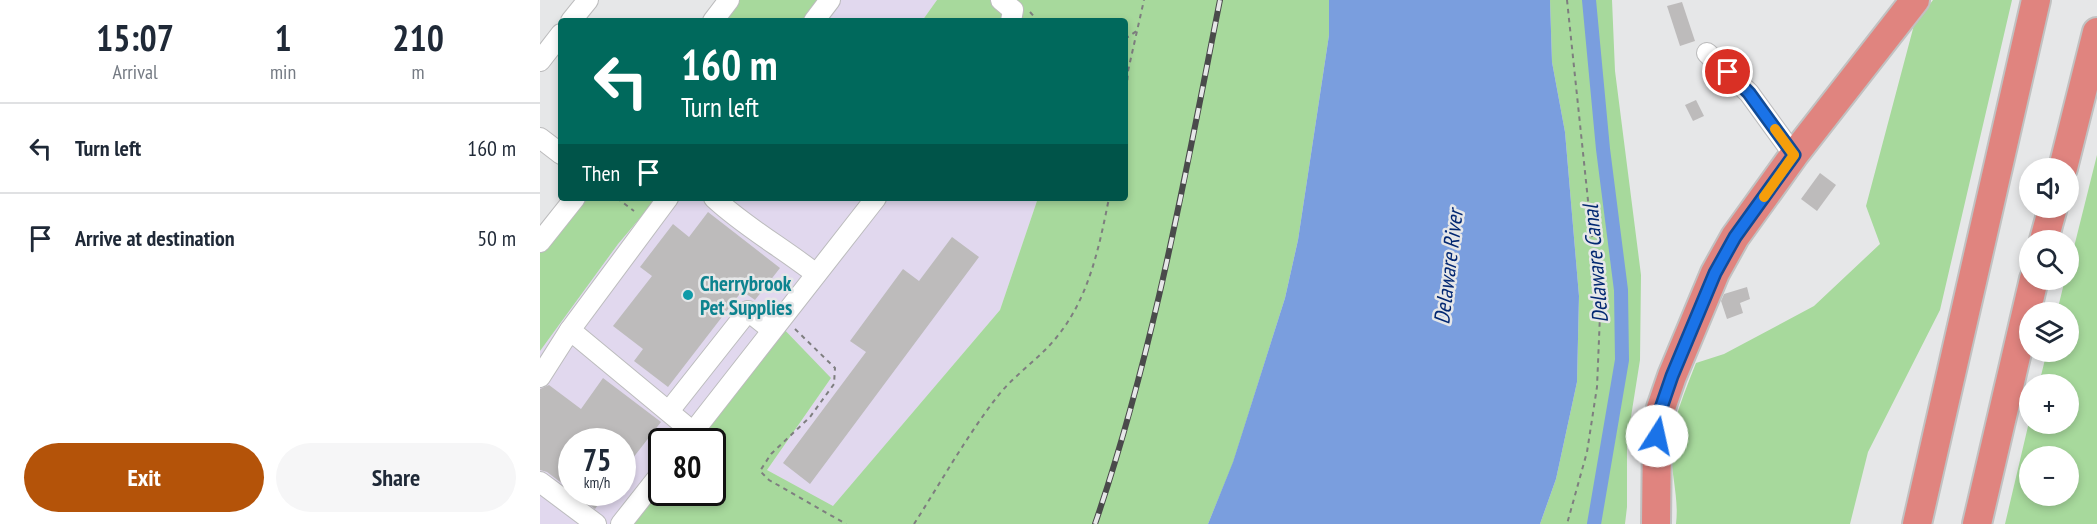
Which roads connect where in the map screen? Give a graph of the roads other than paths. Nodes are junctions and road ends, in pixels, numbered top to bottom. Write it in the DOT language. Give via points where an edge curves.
graph roads {
  1 [pos="588,0"];
  2 [pos="729,0"];
  3 [pos="831,0"];
  4 [pos="1915,0"];
  5 [pos="2036,0"];
  6 [pos="573,18"];
  7 [pos="715,18"];
  8 [pos="816,18"];
  9 [pos="2097,32"];
  10 [pos="558,38"];
  11 [pos="1707,53"];
  12 [pos="540,61"];
  13 [pos="540,138"];
  14 [pos="558,152"];
  15 [pos="1794,155"];
  16 [pos="2066,158"];
  17 [pos="572,201"];
  18 [pos="666,201"];
  19 [pos="718,201"];
  20 [pos="874,201"];
  21 [pos="540,242"];
  22 [pos="816,274"];
  23 [pos="2031,290"];
  24 [pos="777,324"];
  25 [pos="570,330"];
  26 [pos="540,377"];
  27 [pos="669,411"];
  28 [pos="683,428"];
  29 [pos="695,428"];
  30 [pos="540,482"];
  31 [pos="648,490"];
  32 [pos="596,524"];
  33 [pos="621,524"];
  34 [pos="1656,524"];
  35 [pos="1917,524"];
  36 [pos="1977,524"];
  1 -- 6 [label="street"];
  2 -- 7 [label="street"];
  3 -- 8 [label="street"];
  4 -- 15 [label="highway"];
  5 -- 35 [label="highway"];
  9 -- 16 [label="highway"];
  10 -- 12 [label="street"];
  11 -- 15 [label="street" via="1749,93"];
  13 -- 14 [label="street"];
  15 -- 34 [label="highway" via="1726,253 1672,376 1657,436"];
  17 -- 21 [label="street"];
  18 -- 25 [label="street"];
  19 -- 22 [label="street"];
  20 -- 22 [label="street"];
  22 -- 24 [label="street"];
  23 -- 36 [label="highway"];
  24 -- 27 [label="street" via="748,311"];
  24 -- 29 [label="street"];
  25 -- 26 [label="street"];
  25 -- 27 [label="street"];
  27 -- 28 [label="street"];
  30 -- 32 [label="street"];
  31 -- 33 [label="street"];
}
